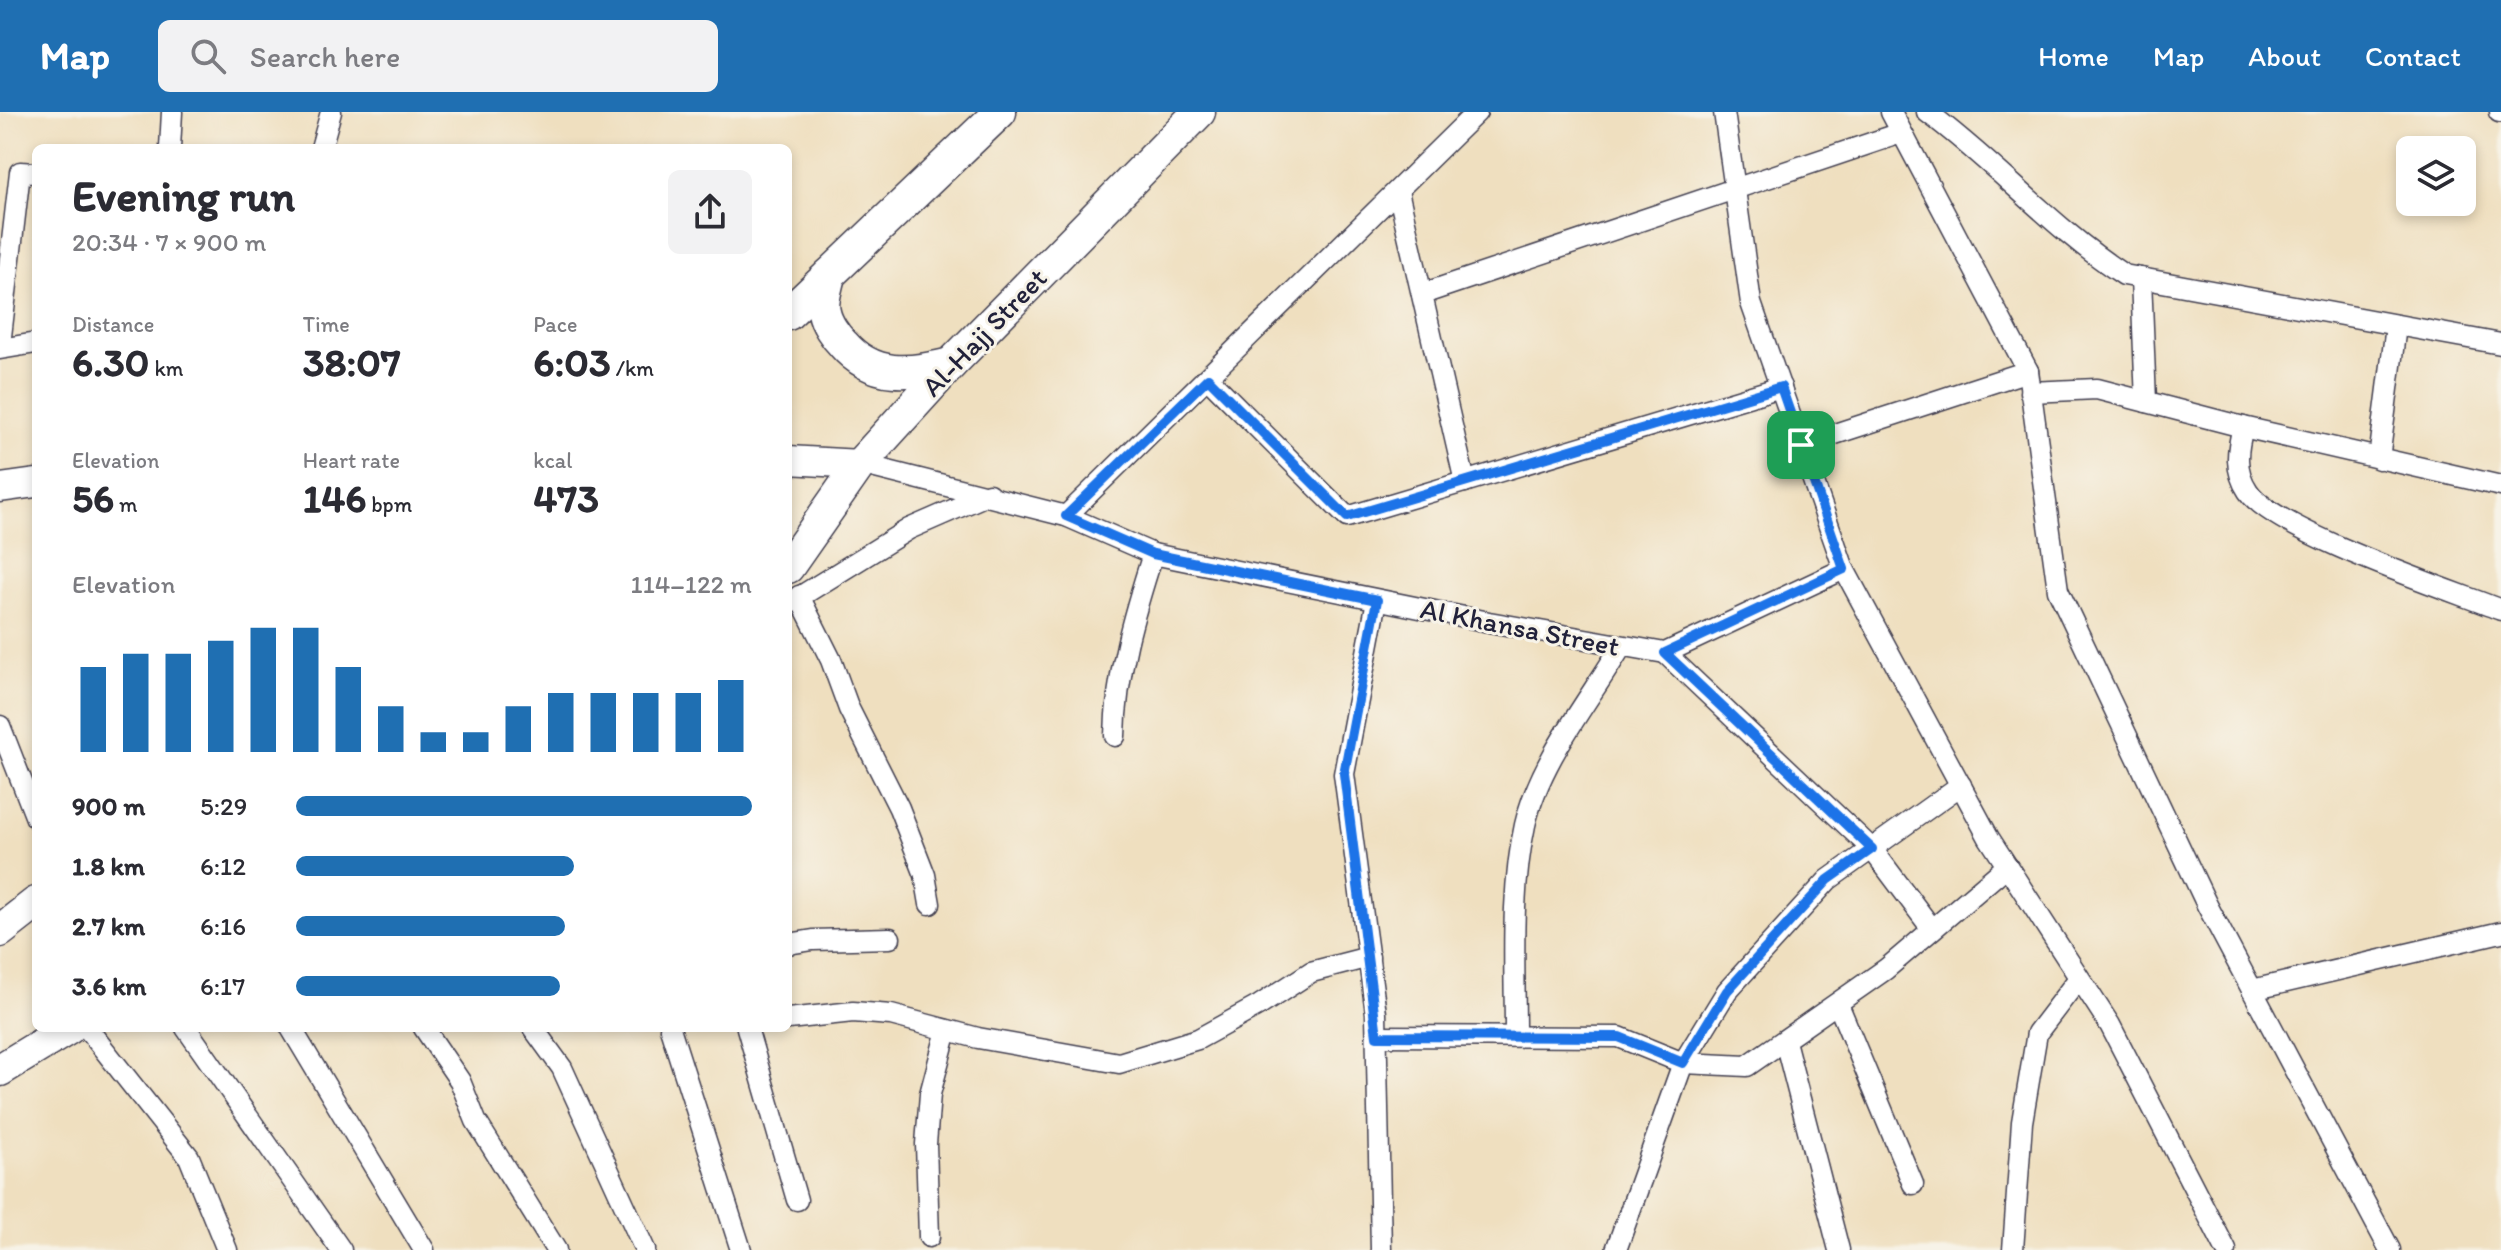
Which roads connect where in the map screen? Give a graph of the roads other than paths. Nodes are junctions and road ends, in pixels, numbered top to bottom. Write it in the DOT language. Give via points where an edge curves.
graph roads {
  1 [pos="172,112"];
  2 [pos="331,112"];
  3 [pos="978,112"];
  4 [pos="1000,112"];
  5 [pos="1199,112"];
  6 [pos="1477,112"];
  7 [pos="1724,112"];
  8 [pos="1891,112"];
  9 [pos="1927,112"];
  10 [pos="1901,133"];
  11 [pos="170,144"];
  12 [pos="322,144"];
  13 [pos="952,159"];
  14 [pos="32,173"];
  15 [pos="1735,187"];
  16 [pos="1398,191"];
  17 [pos="5,248"];
  18 [pos="829,275"];
  19 [pos="2141,278"];
  20 [pos="1422,294"];
  21 [pos="792,310"];
  22 [pos="2396,326"];
  23 [pos="32,343"];
  24 [pos="2501,344"];
  25 [pos="0,347"];
  26 [pos="951,364"];
  27 [pos="2028,371"];
  28 [pos="1208,378"];
  29 [pos="1781,387"];
  30 [pos="2030,392"];
  31 [pos="2146,402"];
  32 [pos="2243,427"];
  33 [pos="1801,445"];
  34 [pos="2379,459"];
  35 [pos="792,460"];
  36 [pos="860,464"];
  37 [pos="1465,482"];
  38 [pos="32,484"];
  39 [pos="2501,486"];
  40 [pos="0,488"];
  41 [pos="989,494"];
  42 [pos="1066,516"];
  43 [pos="1153,554"];
  44 [pos="1844,569"];
  45 [pos="792,589"];
  46 [pos="1377,600"];
  47 [pos="2501,610"];
  48 [pos="1621,647"];
  49 [pos="1665,653"];
  50 [pos="0,726"];
  51 [pos="1115,736"];
  52 [pos="1961,785"];
  53 [pos="32,808"];
  54 [pos="1872,849"];
  55 [pos="2007,866"];
  56 [pos="930,904"];
  57 [pos="32,906"];
  58 [pos="1932,929"];
  59 [pos="0,931"];
  60 [pos="2501,932"];
  61 [pos="890,938"];
  62 [pos="792,944"];
  63 [pos="1369,957"];
  64 [pos="2079,978"];
  65 [pos="2252,990"];
  66 [pos="1838,1004"];
  67 [pos="792,1019"];
  68 [pos="947,1030"];
  69 [pos="62,1032"];
  70 [pos="90,1032"];
  71 [pos="189,1032"];
  72 [pos="293,1032"];
  73 [pos="427,1032"];
  74 [pos="536,1032"];
  75 [pos="671,1032"];
  76 [pos="748,1032"];
  77 [pos="1515,1034"];
  78 [pos="1377,1036"];
  79 [pos="1785,1041"];
  80 [pos="1683,1063"];
  81 [pos="0,1070"];
  82 [pos="1913,1184"];
  83 [pos="797,1200"];
  84 [pos="929,1237"];
  85 [pos="227,1250"];
  86 [pos="341,1250"];
  87 [pos="424,1250"];
  88 [pos="556,1250"];
  89 [pos="645,1250"];
  90 [pos="741,1250"];
  91 [pos="1381,1250"];
  92 [pos="1616,1250"];
  93 [pos="1839,1250"];
  94 [pos="2013,1250"];
  95 [pos="2226,1250"];
  96 [pos="2390,1250"];
  1 -- 11 [label="street"];
  2 -- 12 [label="street"];
  3 -- 13 [label="street"];
  4 -- 13 [label="main road"];
  5 -- 26 [label="main road, Al-Hajj Street"];
  6 -- 16 [label="street"];
  7 -- 15 [label="street"];
  8 -- 10 [label="street"];
  9 -- 19 [label="street" via="1968,142 2082,248 2124,275"];
  10 -- 15 [label="street"];
  10 -- 27 [label="street"];
  13 -- 18 [label="main road"];
  14 -- 17 [label="street" via="20,172"];
  15 -- 20 [label="street"];
  15 -- 29 [label="street" via="1751,303"];
  16 -- 20 [label="street"];
  16 -- 28 [label="street"];
  17 -- 25 [label="street"];
  18 -- 21 [label="main road"];
  18 -- 26 [label="main road" via="823,311 854,357 892,372 917,373"];
  19 -- 22 [label="street"];
  19 -- 31 [label="street"];
  20 -- 37 [label="street"];
  22 -- 24 [label="street"];
  22 -- 34 [label="street"];
  23 -- 25 [label="street"];
  26 -- 36 [label="main road, Al-Hajj Street"];
  27 -- 30 [label="street"];
  27 -- 33 [label="street"];
  28 -- 37 [label="street" via="1347,517"];
  28 -- 42 [label="street"];
  29 -- 33 [label="street"];
  29 -- 37 [label="street"];
  30 -- 31 [label="street" via="2097,389"];
  30 -- 65 [label="street" via="2058,590"];
  31 -- 32 [label="street"];
  32 -- 34 [label="street"];
  32 -- 47 [label="street" via="2236,458 2249,493 2294,527"];
  33 -- 44 [label="street"];
  34 -- 39 [label="street"];
  35 -- 36 [label="street"];
  36 -- 41 [label="street, Al Khansa Street"];
  36 -- 45 [label="main road, Al-Hajj Street"];
  38 -- 40 [label="street"];
  41 -- 42 [label="street, Al Khansa Street"];
  41 -- 45 [label="street"];
  42 -- 43 [label="street, Al Khansa Street"];
  43 -- 46 [label="street, Al Khansa Street"];
  43 -- 51 [label="street" via="1134,612 1116,702"];
  44 -- 49 [label="street"];
  44 -- 52 [label="street"];
  45 -- 56 [label="street" via="899,808 925,875"];
  46 -- 48 [label="street, Al Khansa Street"];
  46 -- 63 [label="street" via="1344,774"];
  48 -- 49 [label="street, Al Khansa Street"];
  48 -- 77 [label="street" via="1549,767 1525,824 1515,923"];
  49 -- 54 [label="street"];
  50 -- 53 [label="street"];
  52 -- 54 [label="street"];
  52 -- 55 [label="street"];
  54 -- 58 [label="street"];
  54 -- 80 [label="street" via="1828,880 1727,991"];
  55 -- 58 [label="street"];
  55 -- 64 [label="street"];
  57 -- 59 [label="main road"];
  58 -- 66 [label="street"];
  60 -- 65 [label="street"];
  61 -- 62 [label="street"];
  63 -- 68 [label="street" via="1311,972 1198,1039 1119,1063"];
  63 -- 78 [label="street"];
  64 -- 94 [label="street" via="2037,1033 2022,1122"];
  64 -- 95 [label="street" via="2110,1025"];
  65 -- 96 [label="street"];
  66 -- 79 [label="street"];
  66 -- 82 [label="street"];
  67 -- 68 [label="street" via="853,1012 891,1015"];
  68 -- 84 [label="street" via="930,1094"];
  69 -- 81 [label="main road"];
  70 -- 85 [label="street" via="189,1157"];
  71 -- 86 [label="street"];
  72 -- 87 [label="street"];
  73 -- 88 [label="street"];
  74 -- 89 [label="street" via="562,1068"];
  75 -- 90 [label="street"];
  76 -- 83 [label="street"];
  77 -- 78 [label="street"];
  77 -- 80 [label="street" via="1619,1037"];
  78 -- 91 [label="street"];
  79 -- 80 [label="street" via="1747,1066"];
  79 -- 93 [label="street"];
  80 -- 92 [label="street"];
}
